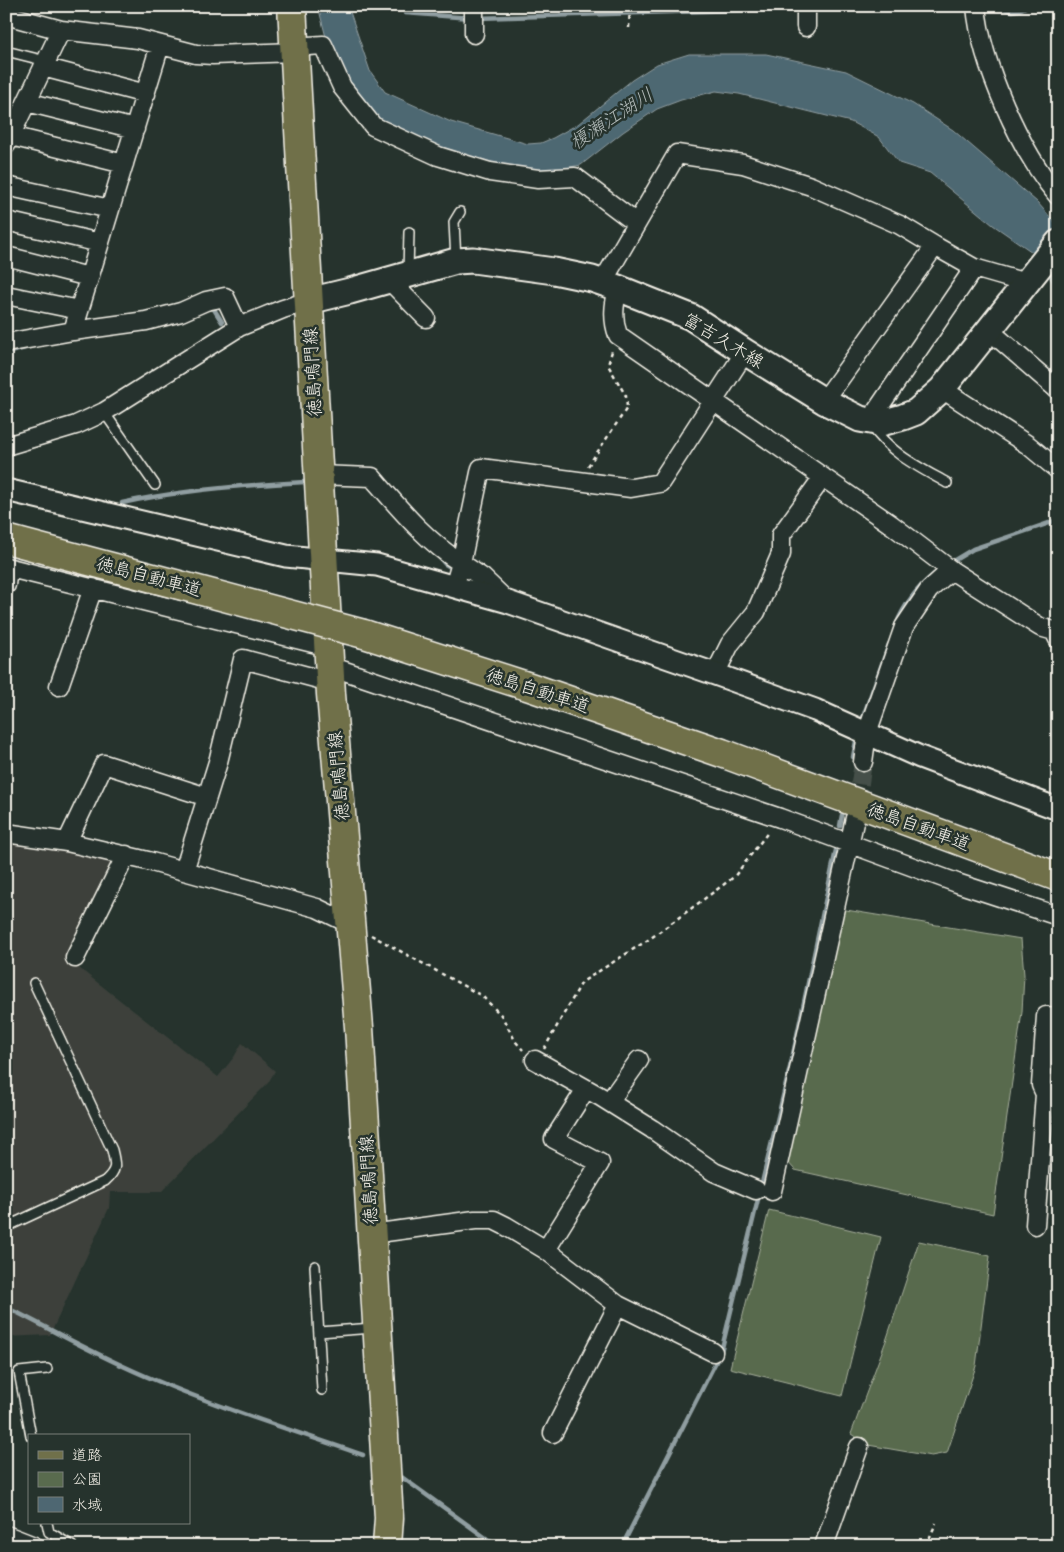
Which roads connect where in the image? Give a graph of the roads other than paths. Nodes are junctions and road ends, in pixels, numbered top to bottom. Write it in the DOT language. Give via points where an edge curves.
graph roads {
  1 [pos="292,6"];
  2 [pos="976,6"];
  3 [pos="6,15"];
  4 [pos="60,30"];
  5 [pos="160,45"];
  6 [pos="294,49"];
  7 [pos="6,51"];
  8 [pos="44,64"];
  9 [pos="146,94"];
  10 [pos="26,102"];
  11 [pos="13,117"];
  12 [pos="135,129"];
  13 [pos="8,140"];
  14 [pos="124,164"];
  15 [pos="6,186"];
  16 [pos="1058,196"];
  17 [pos="110,209"];
  18 [pos="460,212"];
  19 [pos="6,221"];
  20 [pos="636,223"];
  21 [pos="410,232"];
  22 [pos="100,243"];
  23 [pos="1058,243"];
  24 [pos="935,246"];
  25 [pos="6,256"];
  26 [pos="456,261"];
  27 [pos="974,268"];
  28 [pos="89,277"];
  29 [pos="399,278"];
  30 [pos="1026,283"];
  31 [pos="610,286"];
  32 [pos="6,294"];
  33 [pos="309,301"];
  34 [pos="80,310"];
  35 [pos="426,318"];
  36 [pos="239,327"];
  37 [pos="989,330"];
  38 [pos="74,331"];
  39 [pos="6,344"];
  40 [pos="744,352"];
  41 [pos="942,389"];
  42 [pos="1058,390"];
  43 [pos="824,400"];
  44 [pos="713,401"];
  45 [pos="104,412"];
  46 [pos="871,422"];
  47 [pos="6,446"];
  48 [pos="1058,470"];
  49 [pos="318,475"];
  50 [pos="823,477"];
  51 [pos="947,483"];
  52 [pos="155,485"];
  53 [pos="6,490"];
  54 [pos="6,539"];
  55 [pos="323,561"];
  56 [pos="7,567"];
  57 [pos="947,567"];
  58 [pos="458,573"];
  59 [pos="6,585"];
  60 [pos="93,588"];
  61 [pos="1058,639"];
  62 [pos="330,665"];
  63 [pos="715,674"];
  64 [pos="59,686"];
  65 [pos="867,733"];
  66 [pos="863,762"];
  67 [pos="207,796"];
  68 [pos="1058,808"];
  69 [pos="855,818"];
  70 [pos="6,833"];
  71 [pos="67,842"];
  72 [pos="849,843"];
  73 [pos="126,855"];
  74 [pos="184,871"];
  75 [pos="1058,877"];
  76 [pos="1058,916"];
  77 [pos="350,924"];
  78 [pos="75,958"];
  79 [pos="34,984"];
  80 [pos="1058,1016"];
  81 [pos="535,1060"];
  82 [pos="639,1060"];
  83 [pos="586,1089"];
  84 [pos="608,1102"];
  85 [pos="1035,1225"];
  86 [pos="6,1227"];
  87 [pos="371,1234"];
  88 [pos="546,1250"];
  89 [pos="315,1266"];
  90 [pos="618,1305"];
  91 [pos="377,1328"];
  92 [pos="319,1332"];
  93 [pos="713,1352"];
  94 [pos="47,1369"];
  95 [pos="322,1390"];
  96 [pos="31,1434"];
  97 [pos="553,1434"];
  98 [pos="859,1446"];
  99 [pos="47,1524"];
  100 [pos="6,1535"];
  101 [pos="34,1546"];
  102 [pos="72,1546"];
  103 [pos="387,1546"];
  104 [pos="824,1546"];
  1 -- 6 [label="main road, 徳島鳴門線"];
  2 -- 16 [label="street" via="987,56 1000,94 1025,148"];
  3 -- 4 [label="street"];
  4 -- 5 [label="street" via="138,39"];
  4 -- 8 [label="street"];
  5 -- 6 [label="street" via="213,55"];
  5 -- 9 [label="street"];
  6 -- 20 [label="street" via="323,45 342,87 373,126 438,156 490,172 538,179 575,177"];
  6 -- 33 [label="main road, 徳島鳴門線"];
  7 -- 8 [label="lane"];
  8 -- 9 [label="street"];
  8 -- 10 [label="street"];
  9 -- 12 [label="street"];
  10 -- 11 [label="street"];
  10 -- 12 [label="street"];
  11 -- 13 [label="street"];
  12 -- 14 [label="street"];
  13 -- 14 [label="street"];
  14 -- 17 [label="street"];
  15 -- 17 [label="street"];
  17 -- 22 [label="street"];
  18 -- 26 [label="lane" via="454,222"];
  19 -- 22 [label="street"];
  20 -- 24 [label="street" via="677,154 743,164 811,186 900,225"];
  20 -- 31 [label="street"];
  21 -- 29 [label="lane"];
  22 -- 28 [label="street"];
  23 -- 30 [label="main road"];
  24 -- 27 [label="street"];
  24 -- 43 [label="street"];
  25 -- 28 [label="street"];
  26 -- 29 [label="main road, 富吉久木線"];
  26 -- 31 [label="main road, 富吉久木線" via="473,260 554,271"];
  27 -- 30 [label="street"];
  27 -- 46 [label="street"];
  28 -- 34 [label="street"];
  29 -- 33 [label="main road, 富吉久木線"];
  29 -- 35 [label="street"];
  30 -- 37 [label="main road"];
  31 -- 40 [label="main road, 富吉久木線" via="691,318"];
  31 -- 44 [label="street" via="618,335"];
  32 -- 34 [label="street"];
  33 -- 36 [label="street"];
  33 -- 49 [label="main road, 徳島鳴門線"];
  34 -- 38 [label="street"];
  36 -- 38 [label="street" via="225,297 146,321"];
  36 -- 45 [label="street"];
  37 -- 41 [label="main road"];
  37 -- 42 [label="street"];
  38 -- 39 [label="street"];
  40 -- 43 [label="main road, 富吉久木線"];
  40 -- 44 [label="street"];
  41 -- 46 [label="main road" via="916,412 890,421"];
  41 -- 48 [label="street" via="1028,445"];
  43 -- 46 [label="main road, 富吉久木線" via="854,417"];
  44 -- 50 [label="street"];
  44 -- 58 [label="street" via="660,483 631,488 481,468"];
  45 -- 47 [label="street" via="76,425"];
  45 -- 52 [label="lane"];
  46 -- 51 [label="lane" via="881,440 901,457"];
  49 -- 55 [label="main road, 徳島鳴門線"];
  49 -- 58 [label="street" via="372,477 442,551"];
  50 -- 57 [label="street"];
  50 -- 63 [label="street" via="781,535 781,554 756,612 730,644"];
  53 -- 55 [label="street" via="286,556"];
  54 -- 75 [label="main road, 徳島自動車道, bridge" via="364,634 530,687 722,753"];
  55 -- 58 [label="street"];
  55 -- 62 [label="main road, 徳島鳴門線"];
  56 -- 59 [label="street"];
  56 -- 60 [label="street"];
  57 -- 61 [label="street" via="1040,627 1054,631"];
  57 -- 65 [label="street" via="904,627"];
  58 -- 63 [label="street" via="508,602"];
  60 -- 62 [label="street"];
  60 -- 64 [label="street"];
  62 -- 67 [label="street" via="243,659"];
  62 -- 72 [label="street"];
  62 -- 77 [label="main road, 徳島鳴門線"];
  63 -- 65 [label="street" via="815,710"];
  65 -- 66 [label="street"];
  65 -- 68 [label="street" via="920,757"];
  67 -- 71 [label="street" via="104,764"];
  67 -- 74 [label="street"];
  69 -- 72 [label="street"];
  70 -- 71 [label="street"];
  71 -- 73 [label="street"];
  72 -- 76 [label="street"];
  72 -- 84 [label="street" via="764,1190 714,1172"];
  73 -- 74 [label="street"];
  73 -- 78 [label="street"];
  74 -- 77 [label="street" via="317,908"];
  77 -- 87 [label="main road, 徳島鳴門線"];
  79 -- 86 [label="lane" via="112,1150 114,1173 105,1181"];
  80 -- 85 [label="street" via="1046,1016"];
  81 -- 83 [label="street"];
  82 -- 84 [label="street"];
  83 -- 84 [label="street"];
  83 -- 88 [label="street" via="554,1139 600,1163"];
  87 -- 88 [label="street" via="494,1220"];
  87 -- 91 [label="main road, 徳島鳴門線"];
  88 -- 90 [label="street"];
  89 -- 92 [label="lane"];
  90 -- 93 [label="street"];
  90 -- 97 [label="street"];
  91 -- 92 [label="lane"];
  91 -- 103 [label="main road, 徳島鳴門線" via="389,1518"];
  92 -- 95 [label="lane"];
  94 -- 96 [label="lane" via="19,1372"];
  98 -- 104 [label="street"];
  99 -- 102 [label="lane" via="49,1532"];
  100 -- 101 [label="street"];
}
